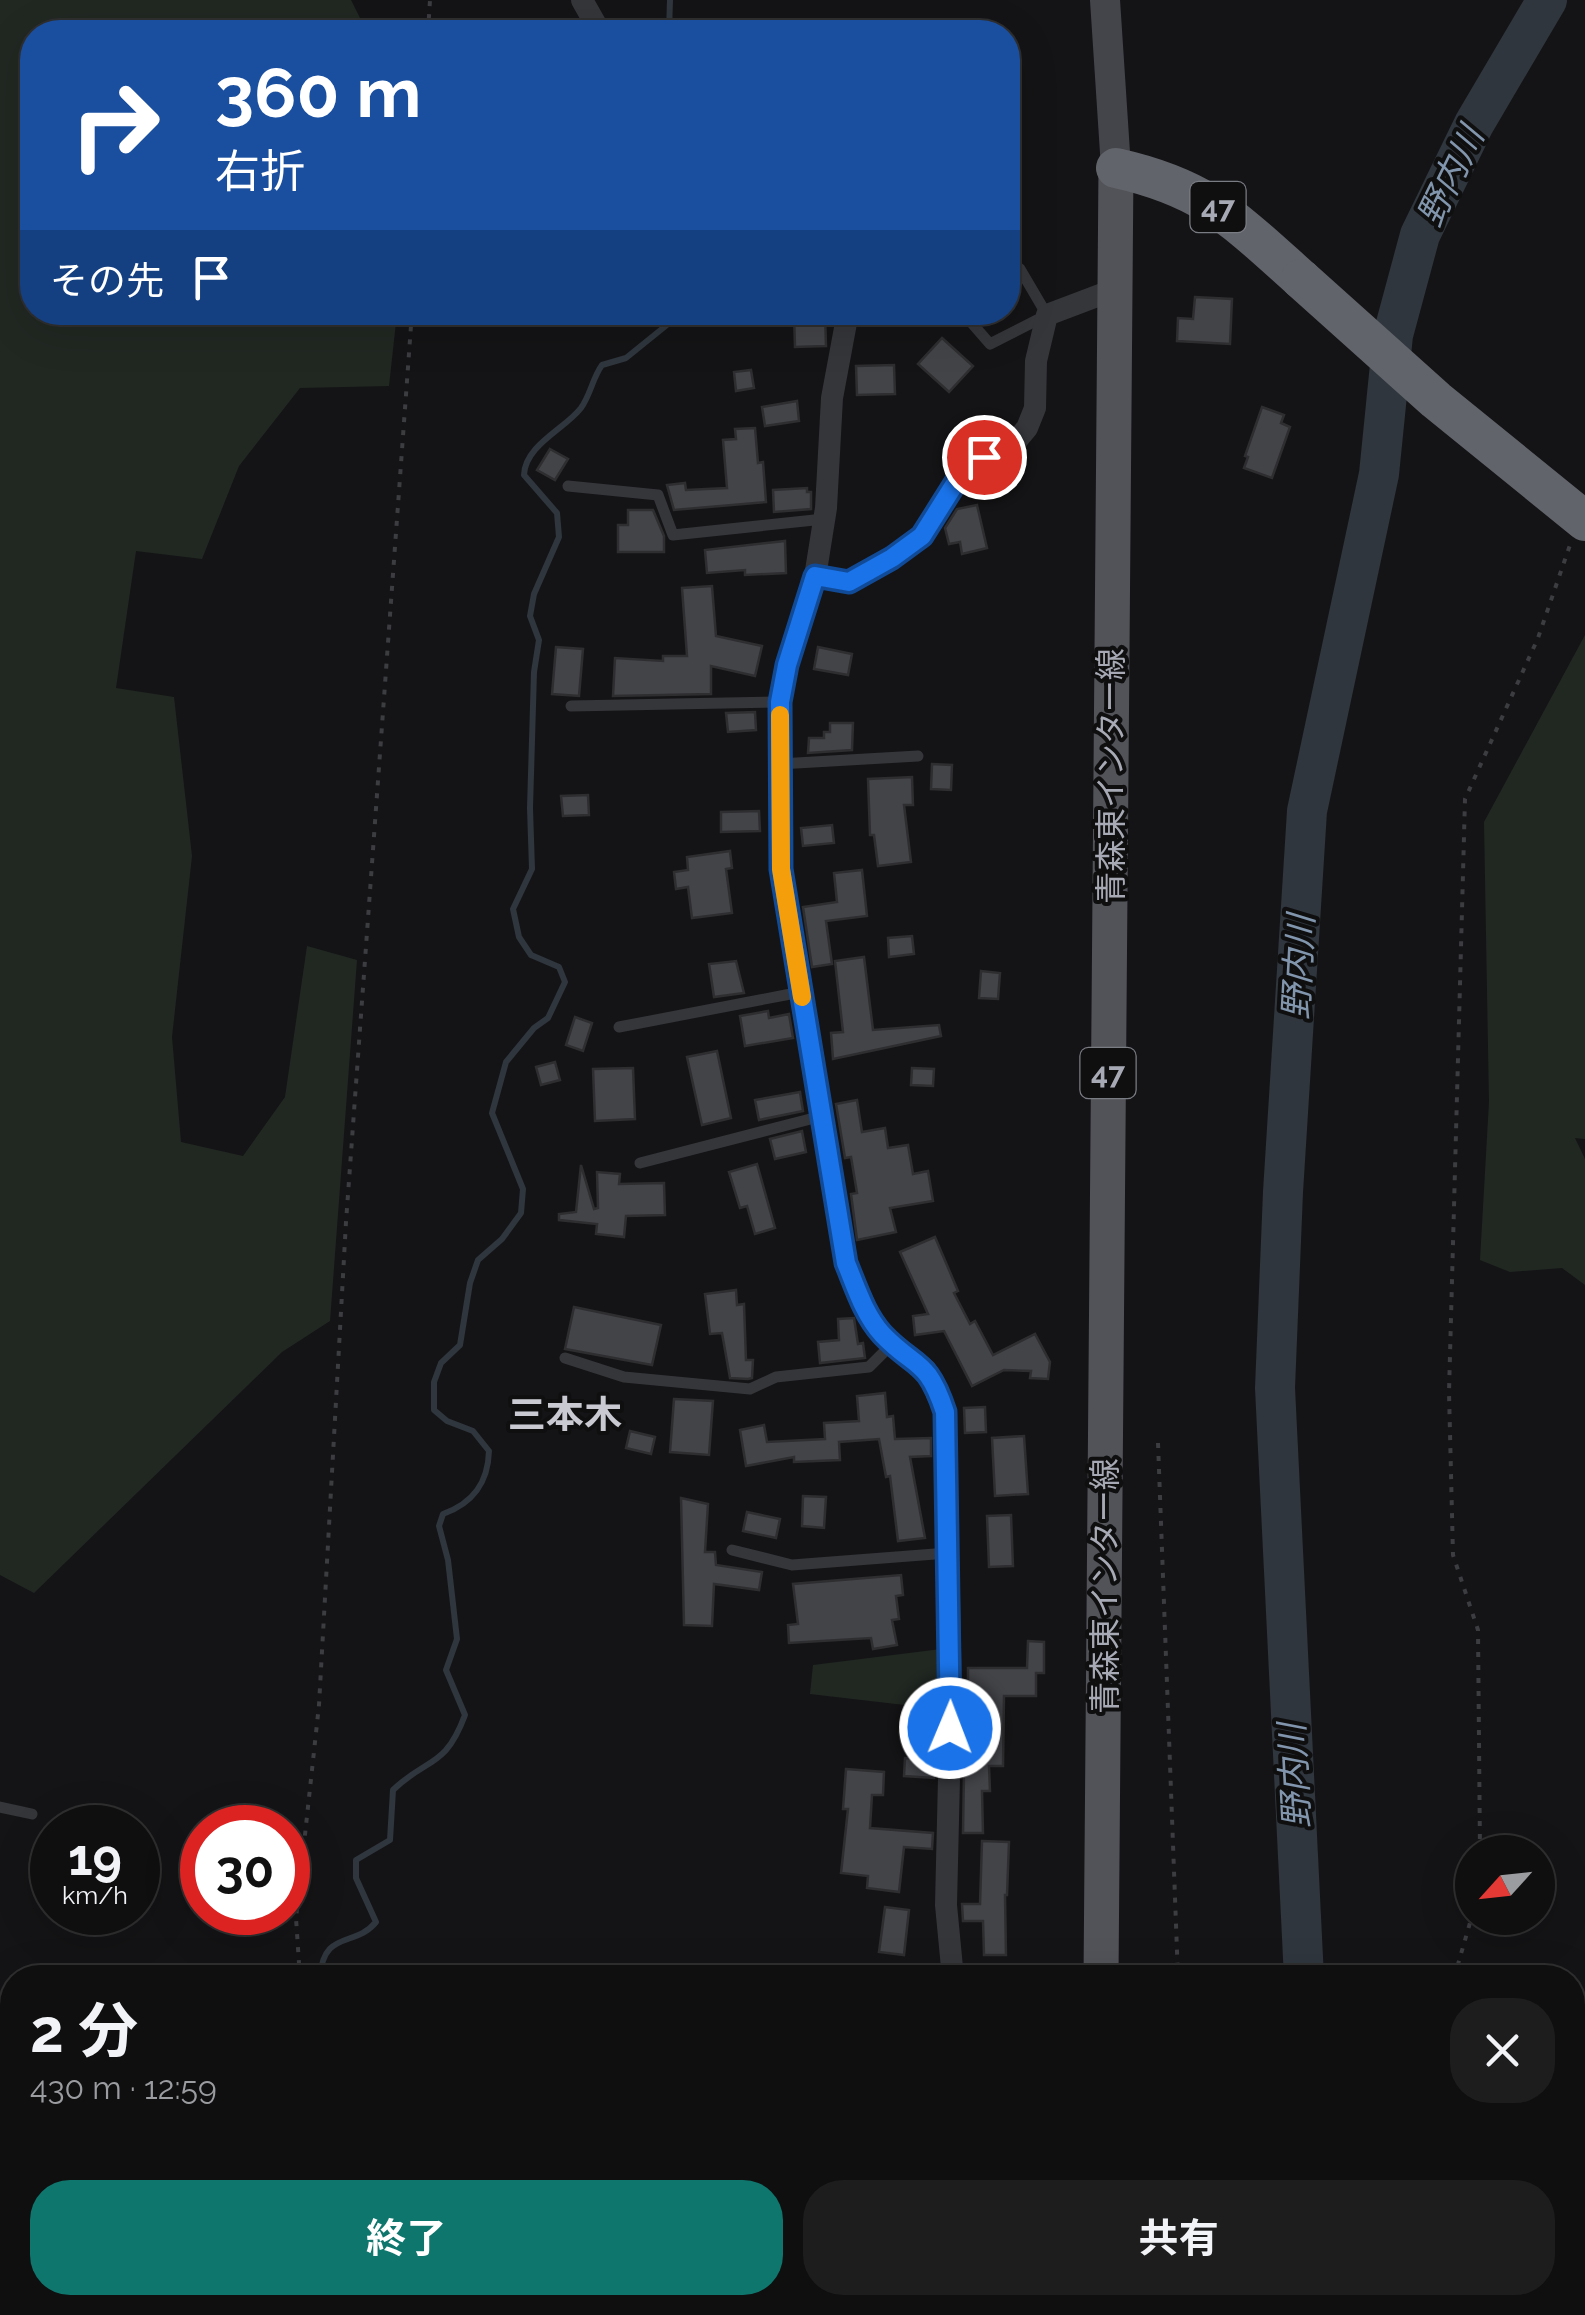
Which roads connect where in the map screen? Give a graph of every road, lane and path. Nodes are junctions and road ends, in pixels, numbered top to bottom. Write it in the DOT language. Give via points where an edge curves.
graph roads {
  1 [pos="1105,0"];
  2 [pos="1116,168"];
  3 [pos="1020,268"];
  4 [pos="1113,290"];
  5 [pos="1048,315"];
  6 [pos="411,325"];
  7 [pos="846,325"];
  8 [pos="973,325"];
  9 [pos="568,486"];
  10 [pos="824,520"];
  11 [pos="1579,529"];
  12 [pos="815,576"];
  13 [pos="780,702"];
  14 [pos="571,706"];
  15 [pos="918,756"];
  16 [pos="779,764"];
  17 [pos="801,992"];
  18 [pos="619,1026"];
  19 [pos="822,1116"];
  20 [pos="640,1163"];
  21 [pos="893,1343"];
  22 [pos="565,1358"];
  23 [pos="1158,1443"];
  24 [pos="732,1550"];
  25 [pos="948,1553"];
  26 [pos="0,1806"];
  27 [pos="30,1814"];
  28 [pos="1480,1835"];
  29 [pos="1466,1935"];
  30 [pos="299,1965"];
  31 [pos="952,1965"];
  32 [pos="1101,1965"];
  33 [pos="1178,1965"];
  34 [pos="1458,1965"];
  1 -- 2 [label="main road"];
  2 -- 4 [label="main road, 青森東インター線 / 47"];
  2 -- 11 [label="highway, 47, bridge" via="1198,194 1235,220"];
  3 -- 5 [label="lane"];
  4 -- 5 [label="street"];
  4 -- 32 [label="main road, 青森東インター線 / 47"];
  5 -- 8 [label="lane" via="990,344"];
  5 -- 12 [label="street" via="1036,361 1035,408 1017,440 961,474 922,536 892,558 849,582"];
  6 -- 30 [label="path" via="346,1222 319,1705 296,1918"];
  7 -- 10 [label="street" via="832,398"];
  9 -- 10 [label="lane" via="658,494 674,535"];
  10 -- 12 [label="street"];
  11 -- 28 [label="path" via="1466,799 1449,1392 1453,1555 1478,1630"];
  12 -- 13 [label="street"];
  13 -- 14 [label="lane"];
  13 -- 16 [label="street"];
  15 -- 16 [label="lane"];
  16 -- 17 [label="street" via="781,869"];
  17 -- 18 [label="lane"];
  17 -- 19 [label="street"];
  19 -- 20 [label="lane"];
  19 -- 21 [label="street" via="846,1263 868,1315"];
  21 -- 22 [label="lane" via="868,1367 776,1378 750,1389 624,1377"];
  21 -- 25 [label="street" via="926,1370 945,1412"];
  23 -- 33 [label="path"];
  24 -- 25 [label="lane" via="792,1565"];
  25 -- 31 [label="street" via="946,1905"];
  26 -- 27 [label="lane"];
  29 -- 34 [label="path"];
}
